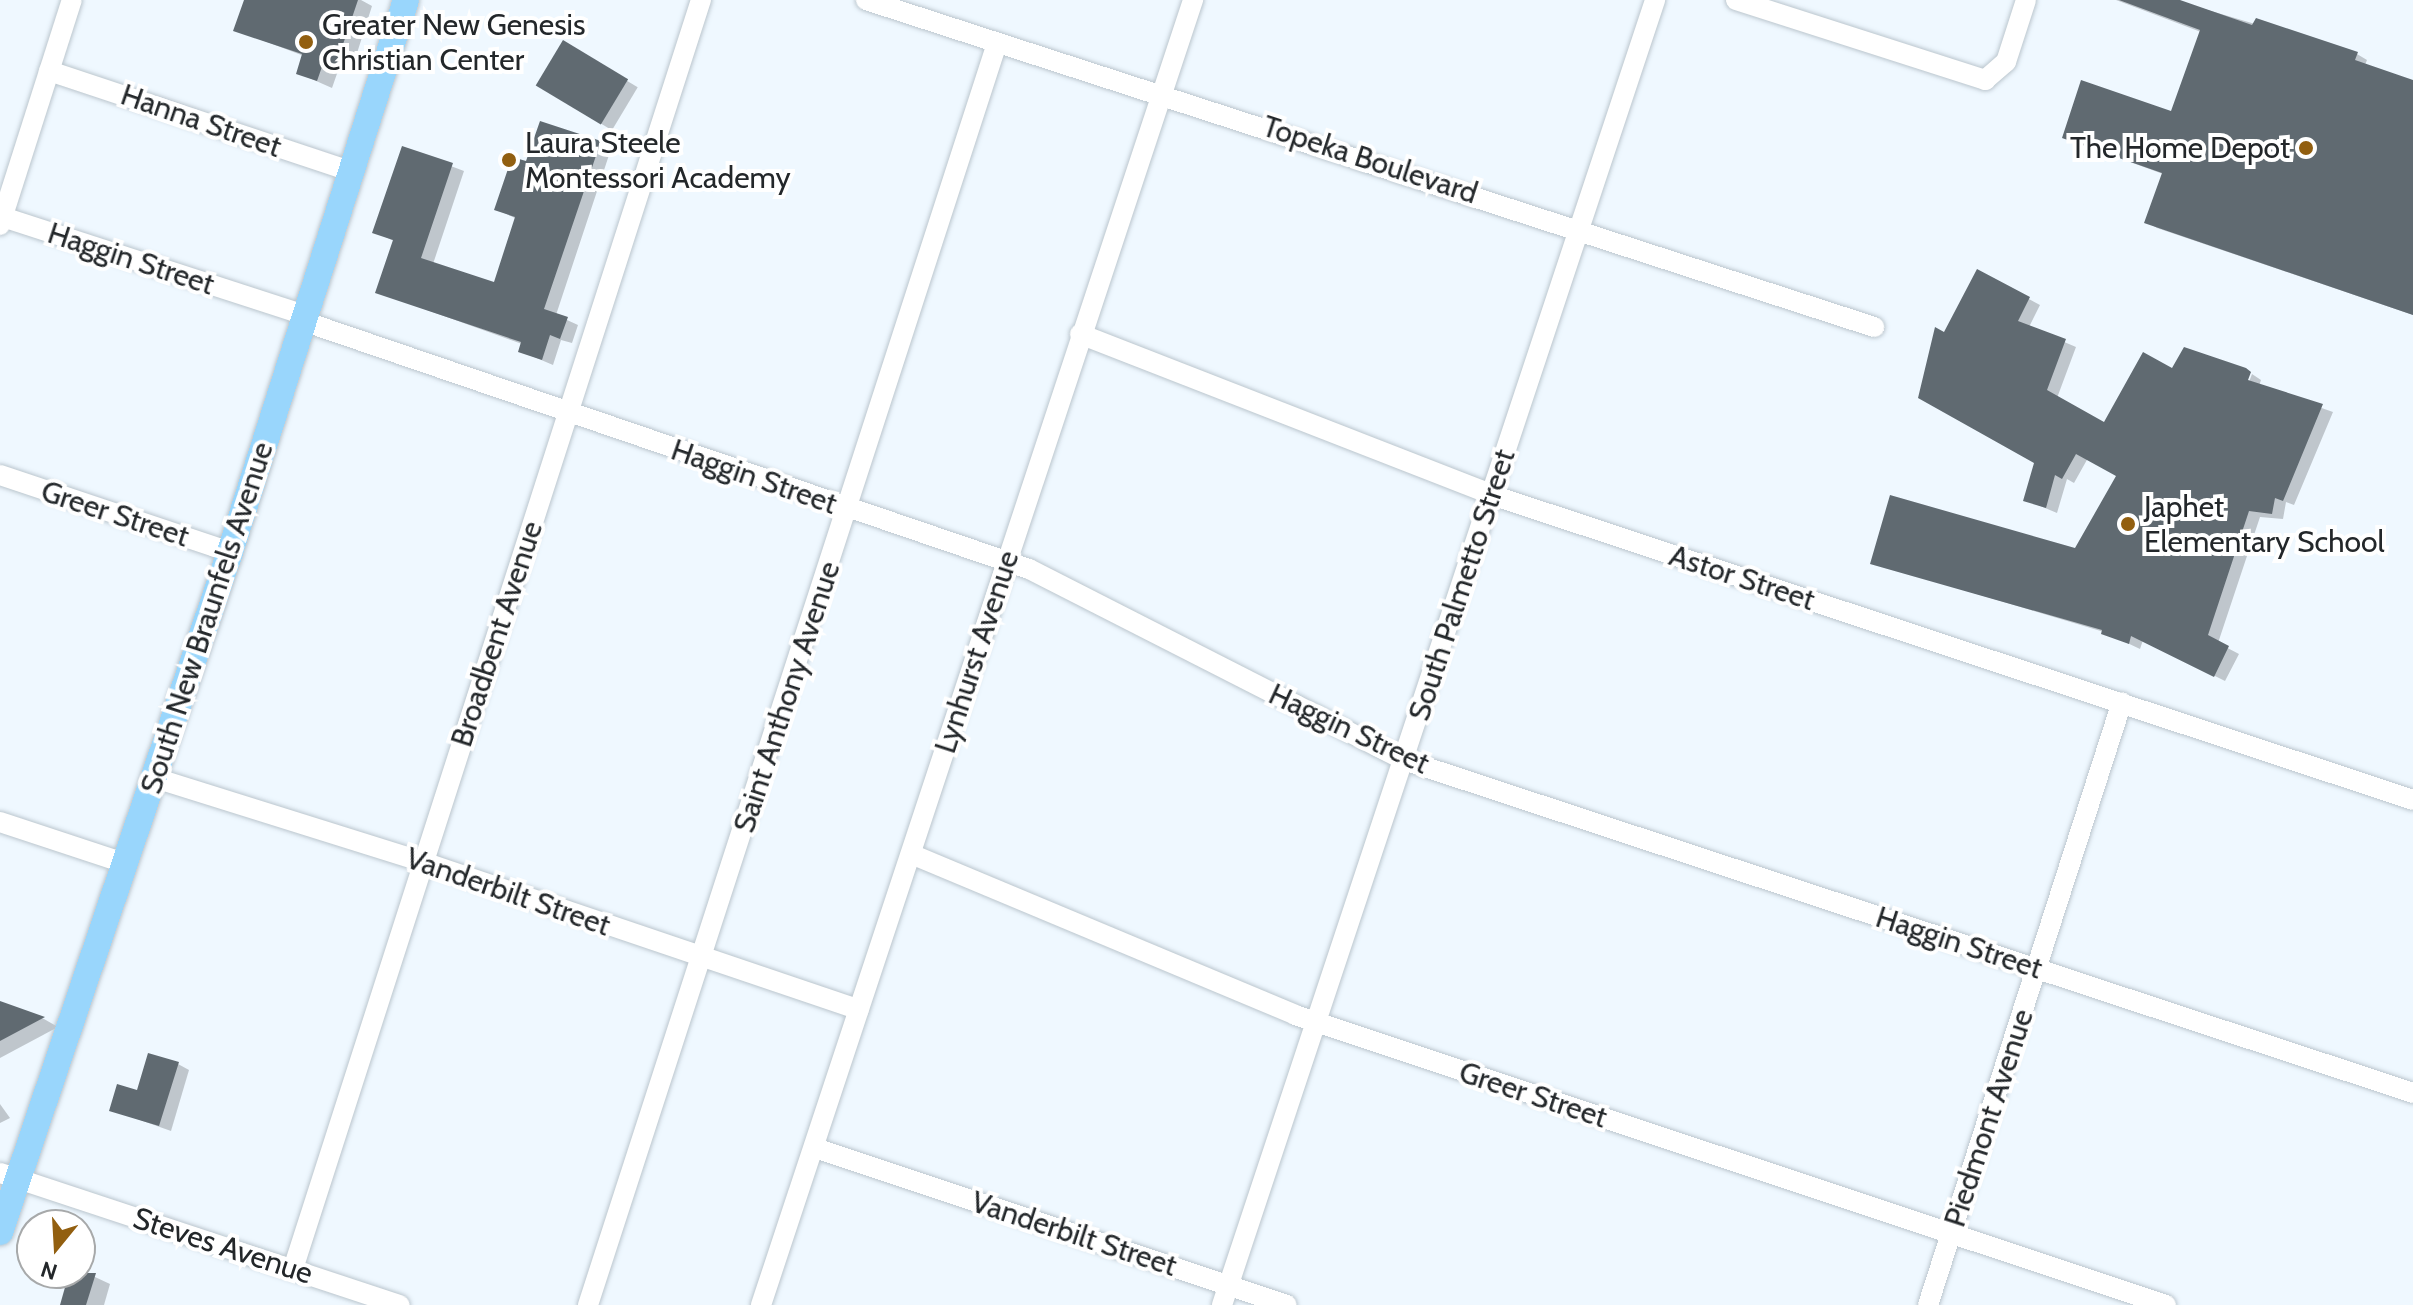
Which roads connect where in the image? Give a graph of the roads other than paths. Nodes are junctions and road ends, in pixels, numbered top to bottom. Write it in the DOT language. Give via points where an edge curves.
graph roads {
  1 [pos="72,0"];
  2 [pos="406,0"];
  3 [pos="701,0"];
  4 [pos="866,0"];
  5 [pos="1193,0"];
  6 [pos="1655,0"];
  7 [pos="1736,0"];
  8 [pos="2026,0"];
  9 [pos="997,43"];
  10 [pos="49,71"];
  11 [pos="1163,92"];
  12 [pos="352,172"];
  13 [pos="1,221"];
  14 [pos="1580,229"];
  15 [pos="303,318"];
  16 [pos="1874,327"];
  17 [pos="1080,334"];
  18 [pos="570,411"];
  19 [pos="0,475"];
  20 [pos="1492,495"];
  21 [pos="848,510"];
  22 [pos="230,552"];
  23 [pos="1006,561"];
  24 [pos="2122,702"];
  25 [pos="1404,760"];
  26 [pos="155,778"];
  27 [pos="2413,800"];
  28 [pos="0,822"];
  29 [pos="911,854"];
  30 [pos="423,862"];
  31 [pos="127,864"];
  32 [pos="701,958"];
  33 [pos="2038,969"];
  34 [pos="859,1010"];
  35 [pos="1317,1023"];
  36 [pos="2413,1093"];
  37 [pos="815,1148"];
  38 [pos="8,1176"];
  39 [pos="0,1232"];
  40 [pos="1952,1234"];
  41 [pos="293,1269"];
  42 [pos="1225,1295"];
  43 [pos="400,1305"];
  44 [pos="588,1305"];
  45 [pos="761,1305"];
  46 [pos="1287,1305"];
  47 [pos="1928,1305"];
  48 [pos="2166,1305"];
  1 -- 10 [label="street"];
  2 -- 12 [label="main road, South New Braunfels Avenue"];
  3 -- 18 [label="street, Broadbent Avenue"];
  4 -- 9 [label="street, Topeka Boulevard"];
  5 -- 11 [label="street, Lynhurst Avenue"];
  6 -- 14 [label="street, South Palmetto Street"];
  7 -- 8 [label="street" via="1972,79 1993,77 2006,62"];
  9 -- 11 [label="street, Topeka Boulevard" via="1157,95"];
  9 -- 21 [label="street, Saint Anthony Avenue"];
  10 -- 12 [label="street, Hanna Street"];
  10 -- 13 [label="street"];
  11 -- 14 [label="street, Topeka Boulevard"];
  11 -- 17 [label="street, Lynhurst Avenue"];
  12 -- 15 [label="main road, South New Braunfels Avenue"];
  13 -- 15 [label="street, Haggin Street"];
  14 -- 16 [label="street, Topeka Boulevard"];
  14 -- 20 [label="street, South Palmetto Street"];
  15 -- 18 [label="street, Haggin Street"];
  15 -- 22 [label="main road, South New Braunfels Avenue"];
  17 -- 20 [label="street, Astor Street"];
  17 -- 23 [label="street, Lynhurst Avenue"];
  18 -- 21 [label="street, Haggin Street"];
  18 -- 30 [label="street, Broadbent Avenue"];
  19 -- 22 [label="street, Greer Street"];
  20 -- 24 [label="street, Astor Street"];
  20 -- 25 [label="street, South Palmetto Street"];
  21 -- 23 [label="street, Haggin Street"];
  21 -- 32 [label="street, Saint Anthony Avenue"];
  22 -- 26 [label="main road, South New Braunfels Avenue"];
  23 -- 25 [label="street, Haggin Street"];
  23 -- 29 [label="street, Lynhurst Avenue"];
  24 -- 27 [label="street, Astor Street"];
  24 -- 33 [label="street, Piedmont Avenue"];
  25 -- 33 [label="street, Haggin Street"];
  25 -- 35 [label="street, South Palmetto Street"];
  26 -- 30 [label="street, Vanderbilt Street"];
  26 -- 31 [label="main road, South New Braunfels Avenue"];
  28 -- 31 [label="street"];
  29 -- 34 [label="street, Lynhurst Avenue"];
  29 -- 35 [label="street, Greer Street"];
  30 -- 32 [label="street, Vanderbilt Street"];
  30 -- 41 [label="street, Broadbent Avenue"];
  31 -- 38 [label="main road, South New Braunfels Avenue"];
  32 -- 34 [label="street, Vanderbilt Street"];
  32 -- 44 [label="street, Saint Anthony Avenue"];
  33 -- 36 [label="street, Haggin Street"];
  33 -- 40 [label="street, Piedmont Avenue"];
  34 -- 37 [label="street, Lynhurst Avenue"];
  35 -- 40 [label="street, Greer Street"];
  35 -- 42 [label="street, South Palmetto Street"];
  37 -- 42 [label="street, Vanderbilt Street"];
  37 -- 45 [label="street, Lynhurst Avenue"];
  38 -- 39 [label="main road, South New Braunfels Avenue"];
  38 -- 41 [label="street, Steves Avenue"];
  40 -- 47 [label="street, Piedmont Avenue"];
  40 -- 48 [label="street, Greer Street"];
  41 -- 43 [label="street, Steves Avenue"];
  42 -- 46 [label="street, Vanderbilt Street"];
}
